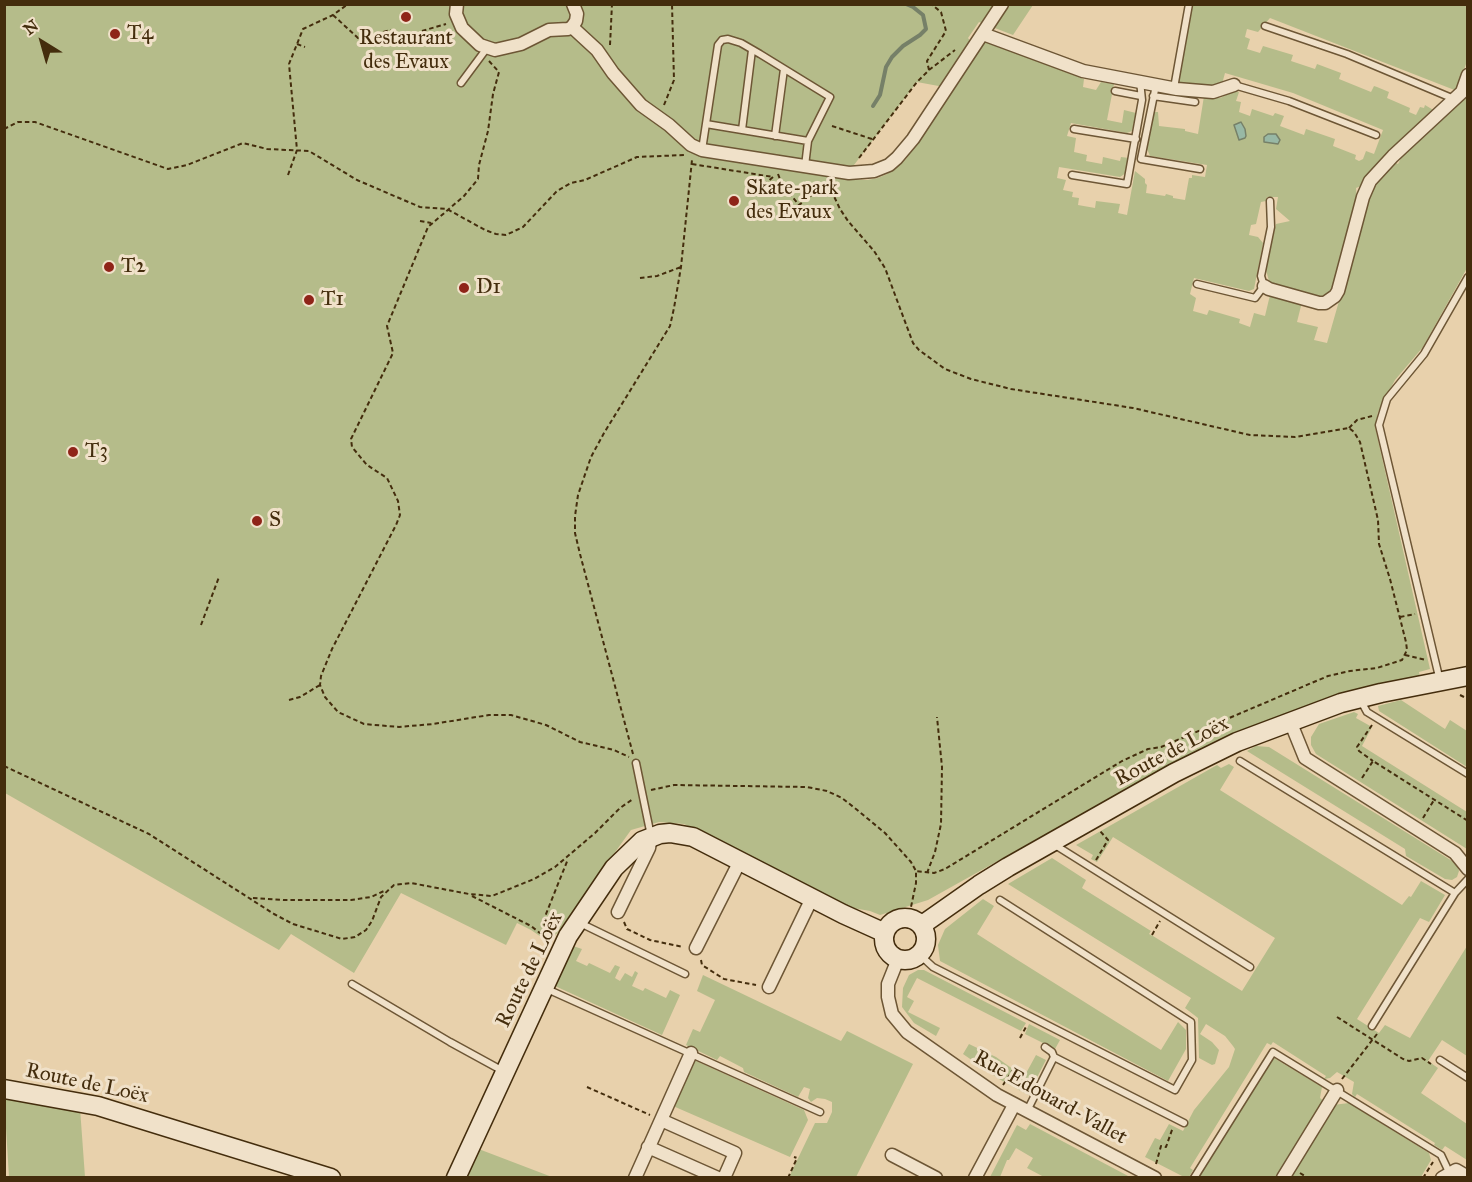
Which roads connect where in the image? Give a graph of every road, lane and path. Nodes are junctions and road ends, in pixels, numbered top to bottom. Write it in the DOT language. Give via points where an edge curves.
graph roads {
  1 [pos="348,4"];
  2 [pos="457,4"];
  3 [pos="573,4"];
  4 [pos="612,4"];
  5 [pos="672,4"];
  6 [pos="931,4"];
  7 [pos="1002,4"];
  8 [pos="1189,4"];
  9 [pos="333,15"];
  10 [pos="458,21"];
  11 [pos="1265,26"];
  12 [pos="572,27"];
  13 [pos="391,30"];
  14 [pos="422,31"];
  15 [pos="983,34"];
  16 [pos="297,44"];
  17 [pos="305,47"];
  18 [pos="485,50"];
  19 [pos="752,50"];
  20 [pos="605,63"];
  21 [pos="784,69"];
  22 [pos="1467,75"];
  23 [pos="1140,81"];
  24 [pos="461,83"];
  25 [pos="1234,85"];
  26 [pos="1174,88"];
  27 [pos="1155,91"];
  28 [pos="1115,92"];
  29 [pos="1141,96"];
  30 [pos="1454,99"];
  31 [pos="1195,102"];
  32 [pos="658,118"];
  33 [pos="706,124"];
  34 [pos="832,126"];
  35 [pos="4,129"];
  36 [pos="1074,129"];
  37 [pos="742,130"];
  38 [pos="775,135"];
  39 [pos="1376,135"];
  40 [pos="873,139"];
  41 [pos="1136,139"];
  42 [pos="808,141"];
  43 [pos="696,147"];
  44 [pos="297,150"];
  45 [pos="692,164"];
  46 [pos="805,166"];
  47 [pos="1200,169"];
  48 [pos="849,173"];
  49 [pos="288,175"];
  50 [pos="1072,175"];
  51 [pos="772,177"];
  52 [pos="764,185"];
  53 [pos="790,194"];
  54 [pos="811,196"];
  55 [pos="1270,201"];
  56 [pos="447,209"];
  57 [pos="420,222"];
  58 [pos="431,223"];
  59 [pos="681,267"];
  60 [pos="1467,277"];
  61 [pos="640,278"];
  62 [pos="1197,284"];
  63 [pos="1264,286"];
  64 [pos="1382,415"];
  65 [pos="1349,428"];
  66 [pos="219,577"];
  67 [pos="1423,612"];
  68 [pos="1400,617"];
  69 [pos="201,625"];
  70 [pos="1405,655"];
  71 [pos="1435,661"];
  72 [pos="1467,676"];
  73 [pos="1440,681"];
  74 [pos="320,685"];
  75 [pos="1360,698"];
  76 [pos="289,700"];
  77 [pos="937,717"];
  78 [pos="1290,721"];
  79 [pos="1368,730"];
  80 [pos="1372,761"];
  81 [pos="1240,762"];
  82 [pos="636,763"];
  83 [pos="4,766"];
  84 [pos="1467,774"];
  85 [pos="1355,790"];
  86 [pos="1434,800"];
  87 [pos="1467,821"];
  88 [pos="1416,828"];
  89 [pos="1103,834"];
  90 [pos="651,837"];
  91 [pos="1052,843"];
  92 [pos="568,856"];
  93 [pos="740,861"];
  94 [pos="1091,867"];
  95 [pos="1467,869"];
  96 [pos="916,871"];
  97 [pos="927,873"];
  98 [pos="1467,879"];
  99 [pos="385,891"];
  100 [pos="1455,893"];
  101 [pos="469,894"];
  102 [pos="250,897"];
  103 [pos="812,898"];
  104 [pos="1000,900"];
  105 [pos="618,912"];
  106 [pos="577,922"];
  107 [pos="922,925"];
  108 [pos="1157,926"];
  109 [pos="885,933"];
  110 [pos="1152,935"];
  111 [pos="355,938"];
  112 [pos="545,938"];
  113 [pos="696,948"];
  114 [pos="549,952"];
  115 [pos="920,955"];
  116 [pos="898,959"];
  117 [pos="1250,968"];
  118 [pos="685,974"];
  119 [pos="352,984"];
  120 [pos="544,987"];
  121 [pos="769,987"];
  122 [pos="1337,1017"];
  123 [pos="1372,1026"];
  124 [pos="1026,1028"];
  125 [pos="1020,1038"];
  126 [pos="1373,1040"];
  127 [pos="1045,1047"];
  128 [pos="691,1053"];
  129 [pos="1054,1057"];
  130 [pos="1440,1060"];
  131 [pos="1013,1070"];
  132 [pos="506,1072"];
  133 [pos="1006,1078"];
  134 [pos="1467,1078"];
  135 [pos="586,1088"];
  136 [pos="4,1089"];
  137 [pos="1337,1090"];
  138 [pos="1014,1104"];
  139 [pos="1026,1111"];
  140 [pos="820,1112"];
  141 [pos="661,1120"];
  142 [pos="1184,1123"];
  143 [pos="1173,1127"];
  144 [pos="648,1147"];
  145 [pos="1438,1153"];
  146 [pos="892,1155"];
  147 [pos="795,1157"];
  148 [pos="1153,1173"];
  149 [pos="1445,1175"];
  150 [pos="1467,1177"];
  151 [pos="331,1178"];
  152 [pos="456,1178"];
  153 [pos="635,1178"];
  154 [pos="718,1178"];
  155 [pos="724,1178"];
  156 [pos="788,1178"];
  157 [pos="936,1178"];
  158 [pos="975,1178"];
  159 [pos="1194,1178"];
  160 [pos="1283,1178"];
  161 [pos="1424,1178"];
  1 -- 9 [label="path"];
  2 -- 10 [label="street"];
  3 -- 12 [label="street" via="577,14"];
  4 -- 20 [label="path"];
  5 -- 32 [label="path" via="674,80"];
  6 -- 40 [label="path" via="941,12 946,31 927,61 929,70"];
  7 -- 15 [label="street"];
  8 -- 26 [label="lane"];
  9 -- 13 [label="path" via="358,38"];
  9 -- 16 [label="path" via="303,29"];
  10 -- 14 [label="path"];
  10 -- 18 [label="street"];
  11 -- 30 [label="lane" via="1347,54"];
  12 -- 18 [label="street" via="549,30 516,46"];
  12 -- 20 [label="street"];
  15 -- 23 [label="street" via="1083,71"];
  15 -- 48 [label="street" via="897,158 874,171"];
  16 -- 17 [label="path"];
  16 -- 44 [label="path" via="289,64"];
  18 -- 24 [label="lane"];
  18 -- 56 [label="path" via="499,72 478,178"];
  19 -- 21 [label="lane"];
  19 -- 33 [label="lane" via="728,39 718,45"];
  19 -- 37 [label="lane"];
  20 -- 32 [label="street" via="641,105"];
  21 -- 38 [label="lane"];
  21 -- 42 [label="lane" via="830,97"];
  22 -- 30 [label="street" via="1462,92"];
  23 -- 27 [label="street"];
  23 -- 29 [label="lane"];
  25 -- 26 [label="street" via="1213,92"];
  25 -- 39 [label="lane" via="1289,101"];
  26 -- 27 [label="street"];
  27 -- 31 [label="lane"];
  27 -- 47 [label="lane" via="1141,159"];
  28 -- 29 [label="lane"];
  29 -- 41 [label="lane"];
  30 -- 63 [label="street" via="1370,182 1338,291 1331,300 1319,303"];
  32 -- 43 [label="street"];
  33 -- 37 [label="lane"];
  33 -- 43 [label="lane"];
  34 -- 40 [label="path"];
  35 -- 44 [label="path" via="18,122 35,122 168,169 243,143"];
  36 -- 41 [label="lane"];
  37 -- 38 [label="lane"];
  38 -- 42 [label="lane"];
  40 -- 48 [label="path"];
  41 -- 50 [label="lane" via="1127,184"];
  42 -- 46 [label="lane"];
  43 -- 45 [label="path"];
  43 -- 46 [label="street"];
  43 -- 56 [label="path" via="683,155 637,157 571,183 557,191 524,227 506,235 485,230"];
  44 -- 49 [label="path"];
  44 -- 56 [label="path" via="309,151 345,174 420,207"];
  45 -- 51 [label="path"];
  45 -- 59 [label="path"];
  46 -- 48 [label="street"];
  51 -- 52 [label="path"];
  51 -- 53 [label="path" via="777,173 782,188"];
  53 -- 54 [label="path" via="801,186"];
  53 -- 54 [label="path" via="799,206"];
  54 -- 65 [label="path" via="832,179 831,190 840,209 885,268 913,343 958,375 1038,394 1154,412 1250,435 1295,437"];
  55 -- 63 [label="lane"];
  56 -- 58 [label="path"];
  57 -- 58 [label="path"];
  58 -- 74 [label="path" via="387,326 393,353 351,439 352,447 367,465 387,478 400,515 332,649"];
  59 -- 61 [label="path"];
  59 -- 82 [label="path" via="670,326 591,457 575,516 580,554"];
  60 -- 64 [label="lane" via="1424,354 1394,390"];
  62 -- 63 [label="lane" via="1255,298"];
  64 -- 65 [label="path" via="1357,420"];
  64 -- 67 [label="lane" via="1380,432"];
  65 -- 68 [label="path" via="1359,442 1378,520 1378,544"];
  66 -- 69 [label="path"];
  67 -- 68 [label="path"];
  67 -- 71 [label="lane"];
  68 -- 70 [label="path"];
  70 -- 71 [label="path"];
  70 -- 97 [label="path" via="1402,660 1377,668 1328,676 1137,754 945,869"];
  71 -- 73 [label="lane"];
  72 -- 73 [label="street, Route de Loëx"];
  73 -- 75 [label="street, Route de Loëx"];
  74 -- 76 [label="path"];
  74 -- 82 [label="path" via="338,712 364,724 399,727 511,715 546,725 580,742 625,754"];
  75 -- 78 [label="street, Route de Loëx"];
  75 -- 84 [label="lane" via="1368,712"];
  77 -- 97 [label="path" via="941,824"];
  78 -- 85 [label="street" via="1305,758"];
  78 -- 91 [label="street, Route de Loëx" via="1203,758"];
  79 -- 80 [label="path" via="1357,747"];
  80 -- 85 [label="path"];
  80 -- 86 [label="path"];
  81 -- 100 [label="lane"];
  82 -- 90 [label="lane"];
  83 -- 102 [label="path" via="129,823"];
  85 -- 88 [label="street"];
  86 -- 87 [label="path"];
  86 -- 88 [label="path"];
  88 -- 95 [label="street" via="1455,853"];
  89 -- 94 [label="path" via="1108,840"];
  90 -- 93 [label="street, Route de Loëx" via="682,834"];
  90 -- 105 [label="street"];
  90 -- 106 [label="street, Route de Loëx" via="634,847 614,868"];
  91 -- 94 [label="lane"];
  91 -- 107 [label="street, Route de Loëx" via="979,885"];
  92 -- 112 [label="path" via="544,920"];
  93 -- 103 [label="street, Route de Loëx"];
  93 -- 113 [label="street"];
  94 -- 117 [label="lane"];
  96 -- 97 [label="path"];
  98 -- 100 [label="lane"];
  99 -- 102 [label="path" via="351,900"];
  100 -- 123 [label="lane"];
  101 -- 112 [label="path" via="531,926"];
  102 -- 111 [label="path" via="293,924 333,937"];
  103 -- 109 [label="street, Route de Loëx"];
  103 -- 121 [label="street"];
  104 -- 115 [label="lane" via="1191,1022 1192,1060 1175,1090 933,967"];
  105 -- 113 [label="path" via="627,929 650,940"];
  106 -- 118 [label="lane"];
  106 -- 120 [label="street, Route de Loëx"];
  107 -- 109 [label="street" via="913,919 899,918"];
  107 -- 115 [label="street" via="927,943"];
  108 -- 110 [label="path"];
  109 -- 116 [label="street" via="885,946"];
  112 -- 114 [label="path"];
  113 -- 121 [label="path" via="702,965 724,979"];
  115 -- 116 [label="street"];
  116 -- 138 [label="street, Rue Edouard-Vallet" via="888,984 890,1007 896,1020 987,1089"];
  119 -- 132 [label="lane"];
  120 -- 128 [label="lane"];
  120 -- 132 [label="street, Route de Loëx"];
  122 -- 126 [label="path"];
  123 -- 126 [label="path" via="1379,1031"];
  124 -- 125 [label="path"];
  126 -- 130 [label="path" via="1409,1061 1422,1058 1436,1067"];
  126 -- 137 [label="path" via="1343,1076"];
  127 -- 129 [label="lane"];
  128 -- 140 [label="lane"];
  128 -- 141 [label="street"];
  129 -- 139 [label="lane"];
  129 -- 142 [label="lane"];
  130 -- 134 [label="lane"];
  131 -- 133 [label="path"];
  132 -- 152 [label="street, Route de Loëx"];
  135 -- 141 [label="path"];
  136 -- 151 [label="street, Route de Loëx" via="108,1108"];
  137 -- 145 [label="lane"];
  137 -- 159 [label="lane" via="1273,1052"];
  137 -- 160 [label="street"];
  138 -- 139 [label="street, Rue Edouard-Vallet"];
  138 -- 158 [label="street"];
  139 -- 148 [label="street, Rue Edouard-Vallet"];
  141 -- 144 [label="street"];
  141 -- 155 [label="street" via="735,1153"];
  143 -- 148 [label="path" via="1166,1147 1161,1146"];
  144 -- 153 [label="street"];
  144 -- 154 [label="street"];
  145 -- 149 [label="lane"];
  145 -- 161 [label="path"];
  146 -- 157 [label="street"];
  147 -- 156 [label="path"];
  149 -- 150 [label="street" via="1456,1170"];
}
